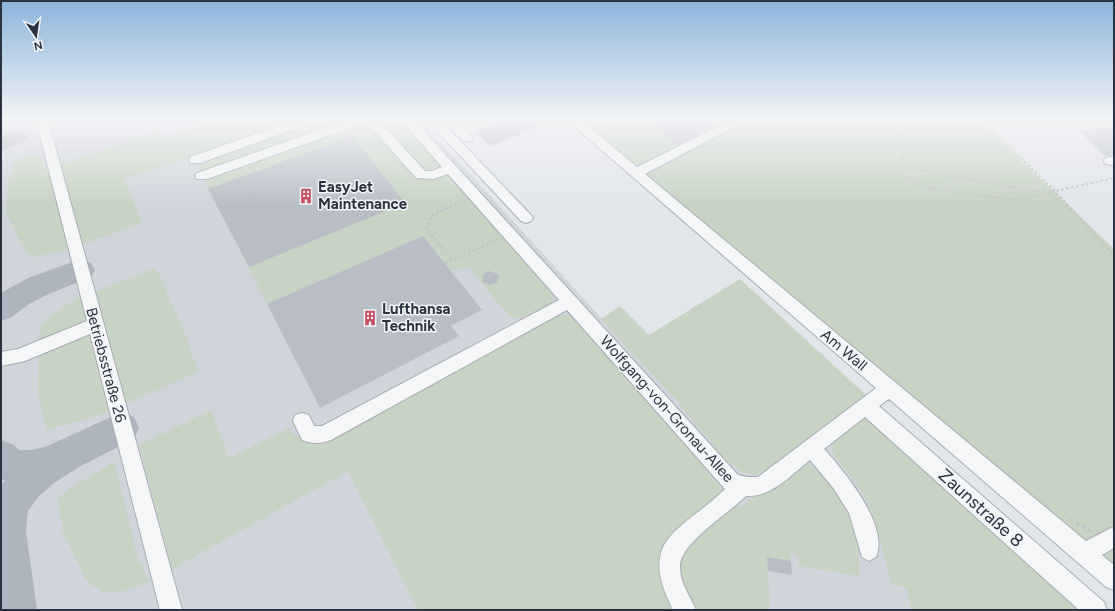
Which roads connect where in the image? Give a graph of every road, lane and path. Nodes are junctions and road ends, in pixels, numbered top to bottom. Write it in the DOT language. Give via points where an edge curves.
graph roads {
  1 [pos="49,149"];
  2 [pos="227,149"];
  3 [pos="280,149"];
  4 [pos="398,149"];
  5 [pos="432,149"];
  6 [pos="467,149"];
  7 [pos="607,149"];
  8 [pos="683,149"];
  9 [pos="901,149"];
  10 [pos="1011,149"];
  11 [pos="195,160"];
  12 [pos="905,167"];
  13 [pos="450,169"];
  14 [pos="635,172"];
  15 [pos="202,176"];
  16 [pos="1114,178"];
  17 [pos="1055,191"];
  18 [pos="475,196"];
  19 [pos="526,218"];
  20 [pos="509,234"];
  21 [pos="1114,256"];
  22 [pos="452,260"];
  23 [pos="445,263"];
  24 [pos="569,302"];
  25 [pos="95,325"];
  26 [pos="1,359"];
  27 [pos="889,388"];
  28 [pos="866,406"];
  29 [pos="302,421"];
  30 [pos="811,448"];
  31 [pos="741,487"];
  32 [pos="1111,538"];
  33 [pos="869,550"];
  34 [pos="1085,554"];
  35 [pos="1114,579"];
  36 [pos="171,610"];
  37 [pos="685,610"];
  38 [pos="1096,610"];
  1 -- 25 [label="street, Betriebsstraße 26"];
  2 -- 11 [label="street"];
  3 -- 15 [label="street"];
  4 -- 13 [label="street" via="421,175 433,175"];
  5 -- 13 [label="street, Wolfgang-von-Gronau-Allee"];
  6 -- 19 [label="street"];
  7 -- 14 [label="street, Am Wall"];
  8 -- 14 [label="street"];
  9 -- 12 [label="path"];
  10 -- 17 [label="path"];
  12 -- 17 [label="path" via="1033,191"];
  12 -- 17 [label="path" via="912,182 922,187 1016,200"];
  13 -- 18 [label="street, Wolfgang-von-Gronau-Allee"];
  14 -- 27 [label="street, Am Wall"];
  16 -- 17 [label="path"];
  17 -- 21 [label="path"];
  18 -- 20 [label="street, Wolfgang-von-Gronau-Allee"];
  18 -- 22 [label="path" via="433,214 426,228"];
  20 -- 22 [label="path"];
  20 -- 24 [label="street, Wolfgang-von-Gronau-Allee"];
  22 -- 23 [label="path"];
  24 -- 29 [label="street" via="324,434 309,434"];
  24 -- 31 [label="street, Wolfgang-von-Gronau-Allee" via="731,482"];
  25 -- 26 [label="street" via="19,356"];
  25 -- 36 [label="street, Betriebsstraße 26"];
  27 -- 28 [label="street, Wolfgang-von-Gronau-Allee"];
  27 -- 34 [label="street, Am Wall"];
  28 -- 30 [label="street, Wolfgang-von-Gronau-Allee"];
  28 -- 38 [label="street, Zaunstraße 8"];
  30 -- 31 [label="street, Wolfgang-von-Gronau-Allee" via="763,485"];
  30 -- 33 [label="street" via="839,479 857,506 867,532"];
  31 -- 37 [label="street" via="732,497 690,528 677,542 670,561 669,576"];
  32 -- 34 [label="street"];
  34 -- 35 [label="street, Am Wall"];
}
